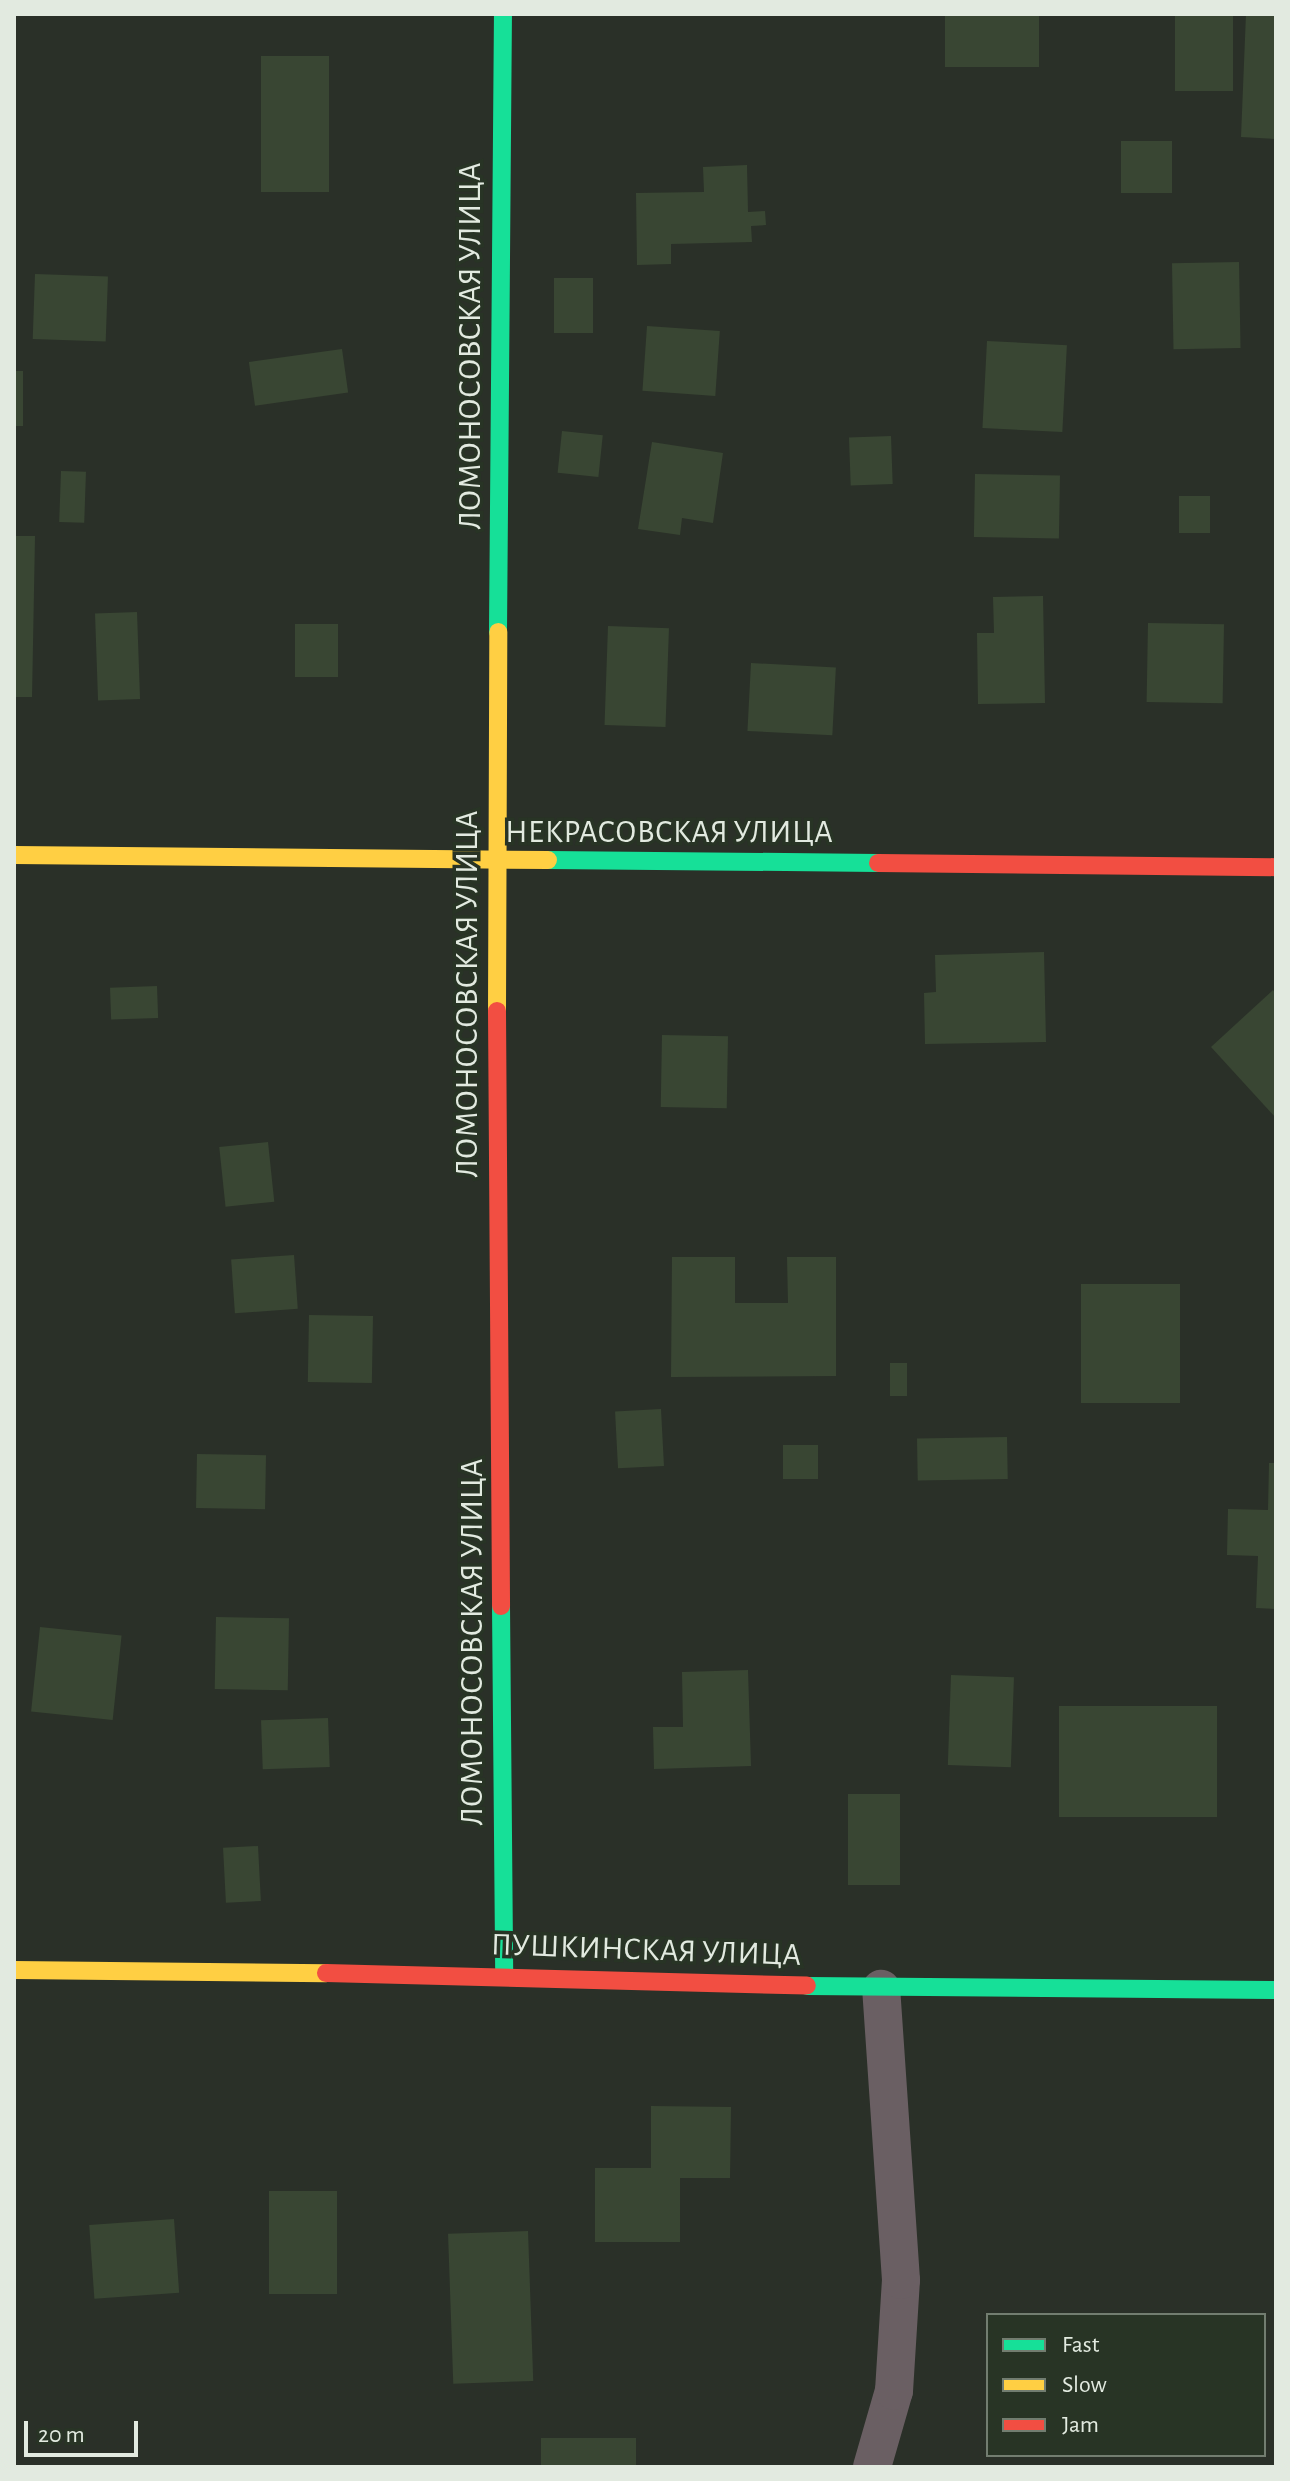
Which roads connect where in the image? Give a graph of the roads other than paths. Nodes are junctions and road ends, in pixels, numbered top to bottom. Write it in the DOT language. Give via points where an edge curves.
graph roads {
  1 [pos="503,14"];
  2 [pos="14,855"];
  3 [pos="496,861"];
  4 [pos="1276,867"];
  5 [pos="14,1970"];
  6 [pos="504,1974"];
  7 [pos="881,1989"];
  8 [pos="1276,1990"];
  9 [pos="872,2467"];
  1 -- 3 [label="street, ЛОМОНОСОВСКАЯ УЛИЦА"];
  2 -- 3 [label="street, НЕКРАСОВСКАЯ УЛИЦА"];
  3 -- 4 [label="street, НЕКРАСОВСКАЯ УЛИЦА"];
  3 -- 6 [label="street, ЛОМОНОСОВСКАЯ УЛИЦА"];
  5 -- 6 [label="street, ПУШКИНСКАЯ УЛИЦА"];
  6 -- 7 [label="street, ПУШКИНСКАЯ УЛИЦА"];
  7 -- 8 [label="street, ПУШКИНСКАЯ УЛИЦА"];
  7 -- 9 [label="street" via="901,2280 894,2391"];
}
